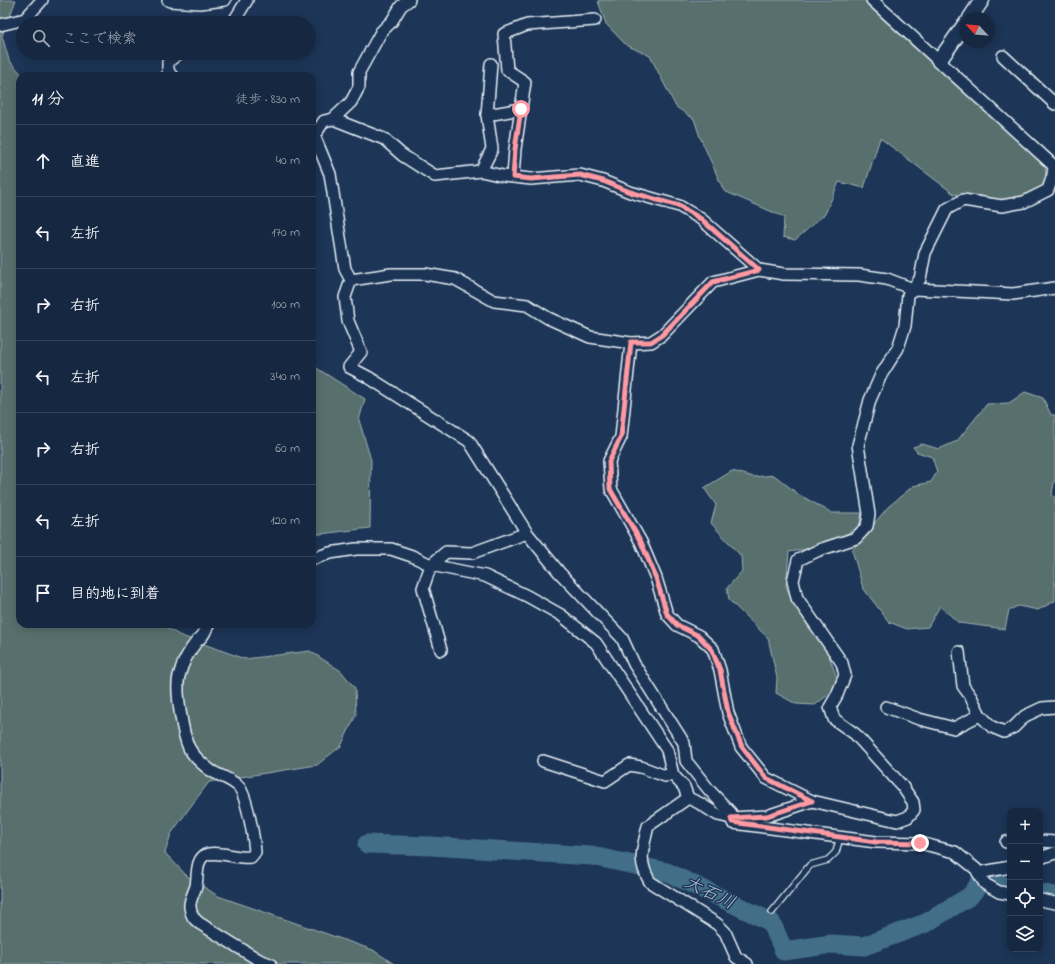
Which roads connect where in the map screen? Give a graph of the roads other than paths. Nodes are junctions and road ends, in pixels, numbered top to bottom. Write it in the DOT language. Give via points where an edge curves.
graph roads {
  1 [pos="42,0"];
  2 [pos="168,0"];
  3 [pos="225,0"];
  4 [pos="247,0"];
  5 [pos="409,0"];
  6 [pos="872,0"];
  7 [pos="982,0"];
  8 [pos="974,12"];
  9 [pos="28,16"];
  10 [pos="237,16"];
  11 [pos="595,20"];
  12 [pos="16,21"];
  13 [pos="0,25"];
  14 [pos="959,33"];
  15 [pos="1003,56"];
  16 [pos="170,60"];
  17 [pos="939,61"];
  18 [pos="491,64"];
  19 [pos="169,72"];
  20 [pos="1055,104"];
  21 [pos="521,109"];
  22 [pos="487,115"];
  23 [pos="333,119"];
  24 [pos="316,132"];
  25 [pos="316,140"];
  26 [pos="1054,165"];
  27 [pos="481,171"];
  28 [pos="513,177"];
  29 [pos="759,270"];
  30 [pos="351,280"];
  31 [pos="1055,288"];
  32 [pos="913,289"];
  33 [pos="631,342"];
  34 [pos="527,533"];
  35 [pos="316,558"];
  36 [pos="431,565"];
  37 [pos="207,628"];
  38 [pos="441,650"];
  39 [pos="958,652"];
  40 [pos="886,707"];
  41 [pos="1055,707"];
  42 [pos="980,715"];
  43 [pos="542,760"];
  44 [pos="673,775"];
  45 [pos="688,798"];
  46 [pos="812,801"];
  47 [pos="731,818"];
  48 [pos="840,838"];
  49 [pos="1043,841"];
  50 [pos="1055,842"];
  51 [pos="1055,853"];
  52 [pos="1043,857"];
  53 [pos="1007,868"];
  54 [pos="978,873"];
  55 [pos="1007,893"];
  56 [pos="1043,901"];
  57 [pos="1055,903"];
  58 [pos="772,912"];
  59 [pos="270,964"];
  60 [pos="747,964"];
  1 -- 9 [label="street"];
  2 -- 3 [label="street" via="200,4"];
  4 -- 10 [label="street"];
  5 -- 23 [label="street" via="377,39 359,72 359,86 352,102"];
  6 -- 17 [label="street"];
  7 -- 8 [label="street"];
  11 -- 21 [label="street" via="527,25 504,34 507,70 525,82"];
  12 -- 13 [label="street"];
  14 -- 17 [label="street"];
  15 -- 20 [label="street"];
  16 -- 19 [label="street" via="168,62"];
  17 -- 26 [label="street"];
  18 -- 22 [label="street"];
  21 -- 22 [label="street"];
  21 -- 28 [label="street"];
  22 -- 27 [label="street" via="492,149"];
  23 -- 24 [label="street" via="324,121"];
  23 -- 27 [label="street" via="384,139 402,155 435,176"];
  25 -- 30 [label="street" via="330,174 345,268"];
  26 -- 32 [label="street" via="1048,190 1024,202 1002,206 963,200 946,209 925,253 920,279"];
  27 -- 28 [label="street"];
  28 -- 29 [label="street" via="531,179 580,175 679,206 701,219"];
  29 -- 32 [label="street" via="784,274 859,275 887,279"];
  29 -- 33 [label="street" via="713,282 662,335 651,342"];
  30 -- 33 [label="street" via="391,274 425,274 455,279 494,301 527,305 548,318 590,337"];
  30 -- 34 [label="street" via="345,297 348,321 361,352 349,367 469,441"];
  31 -- 32 [label="street" via="1013,294"];
  32 -- 46 [label="street" via="908,295 898,348 881,375 870,400 858,445 869,514 867,526 856,538 798,560 793,581 798,598 842,662 845,675 830,707 834,719 855,734 897,780 913,802 914,810 908,817 897,821"];
  33 -- 46 [label="street" via="621,437 609,461 610,489 641,542 667,614 677,625 699,636 712,650 720,670 728,712 742,747 766,778"];
  34 -- 36 [label="street" via="472,553 446,552"];
  34 -- 47 [label="street" via="559,572 622,638 634,664 684,743 686,762 731,813"];
  35 -- 36 [label="street" via="356,549 391,549"];
  36 -- 38 [label="street" via="423,588"];
  36 -- 44 [label="street" via="485,576 561,615 596,643 668,750"];
  37 -- 59 [label="street" via="187,655 178,676 182,722 189,747 197,759 239,787 243,794 255,852 252,857 244,858 208,854 202,858 190,905 192,918 259,960"];
  39 -- 42 [label="street" via="963,686"];
  40 -- 42 [label="street" via="954,728"];
  41 -- 42 [label="street" via="1042,708 1025,716 1014,728 1004,732 992,727"];
  43 -- 44 [label="street" via="605,782 629,765 665,776"];
  44 -- 45 [label="street" via="684,787"];
  45 -- 47 [label="street" via="718,815"];
  45 -- 60 [label="street" via="648,826 641,855 644,872 650,882 717,924 725,932 736,957"];
  46 -- 47 [label="street" via="767,816"];
  47 -- 48 [label="street" via="732,822"];
  48 -- 54 [label="street" via="920,843 955,852"];
  48 -- 58 [label="lane" via="836,852 828,860 810,865"];
  49 -- 50 [label="street"];
  51 -- 52 [label="street"];
  53 -- 54 [label="street"];
  54 -- 55 [label="street" via="985,884"];
  56 -- 57 [label="street"];
}
